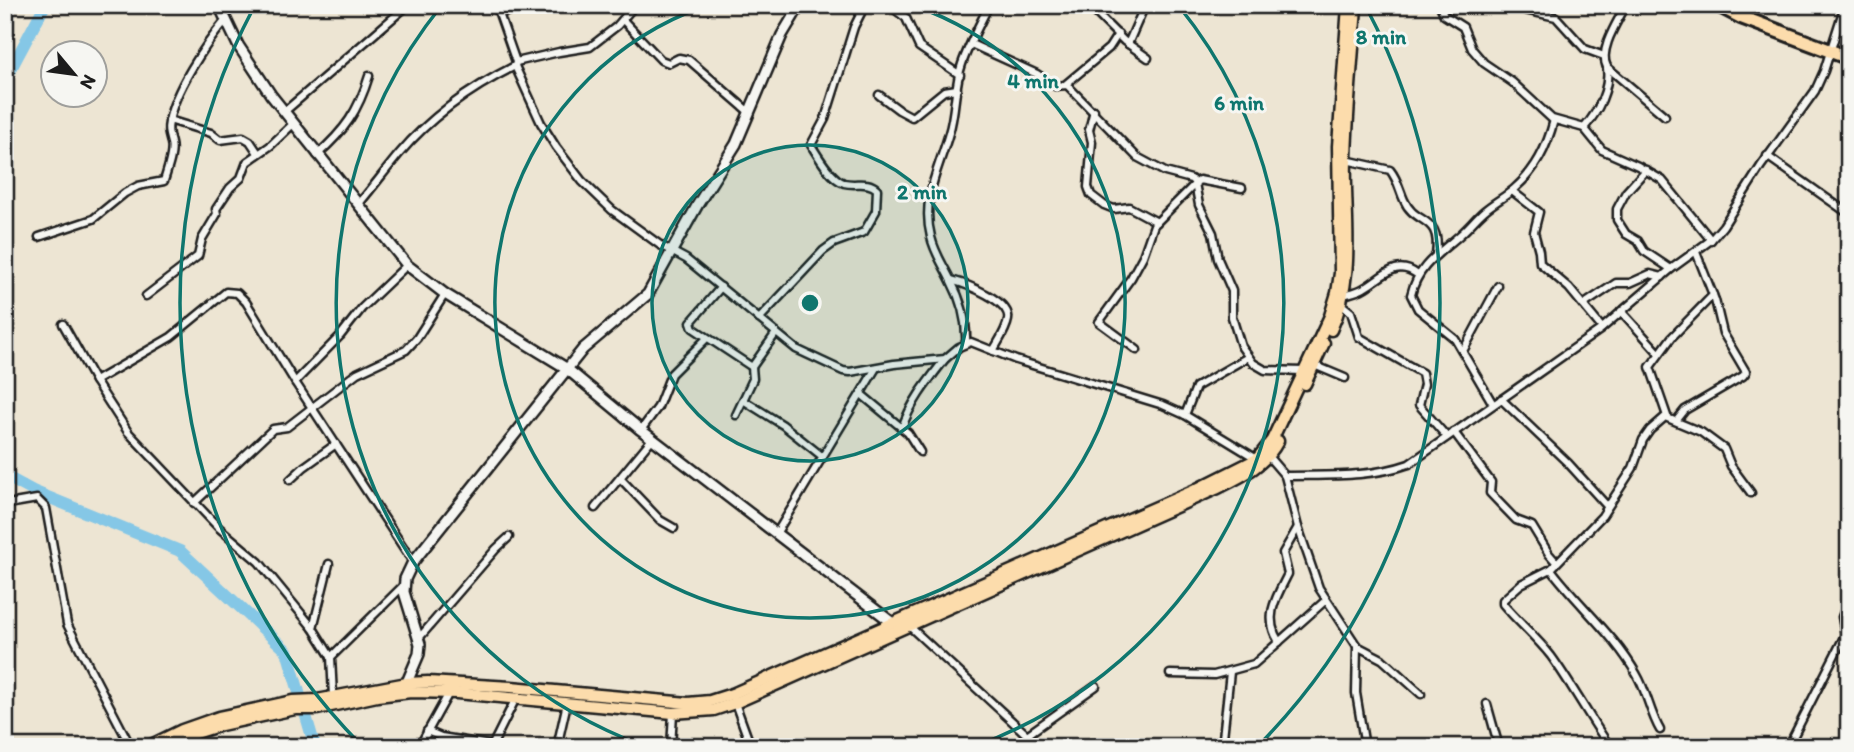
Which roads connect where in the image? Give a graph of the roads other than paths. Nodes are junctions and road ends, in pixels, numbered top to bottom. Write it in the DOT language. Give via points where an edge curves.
graph roads {
  1 [pos="219,5"];
  2 [pos="408,5"];
  3 [pos="496,5"];
  4 [pos="527,5"];
  5 [pos="635,5"];
  6 [pos="800,5"];
  7 [pos="865,5"];
  8 [pos="889,5"];
  9 [pos="989,5"];
  10 [pos="1088,5"];
  11 [pos="1145,5"];
  12 [pos="1348,5"];
  13 [pos="1356,5"];
  14 [pos="1440,5"];
  15 [pos="1626,5"];
  16 [pos="1718,5"];
  17 [pos="1845,5"];
  18 [pos="1516,8"];
  19 [pos="1738,10"];
  20 [pos="500,14"];
  21 [pos="623,20"];
  22 [pos="225,21"];
  23 [pos="1118,34"];
  24 [pos="971,44"];
  25 [pos="1128,44"];
  26 [pos="1830,51"];
  27 [pos="1604,56"];
  28 [pos="1148,58"];
  29 [pos="1849,58"];
  30 [pos="515,64"];
  31 [pos="1607,67"];
  32 [pos="960,75"];
  33 [pos="369,76"];
  34 [pos="1066,84"];
  35 [pos="957,89"];
  36 [pos="879,95"];
  37 [pos="1094,110"];
  38 [pos="284,112"];
  39 [pos="748,112"];
  40 [pos="1665,116"];
  41 [pos="169,120"];
  42 [pos="1554,120"];
  43 [pos="293,124"];
  44 [pos="1584,128"];
  45 [pos="258,153"];
  46 [pos="317,155"];
  47 [pos="1767,156"];
  48 [pos="1346,160"];
  49 [pos="1646,170"];
  50 [pos="1195,183"];
  51 [pos="1242,188"];
  52 [pos="1512,191"];
  53 [pos="358,205"];
  54 [pos="1849,214"];
  55 [pos="1157,222"];
  56 [pos="39,237"];
  57 [pos="1711,240"];
  58 [pos="672,252"];
  59 [pos="1696,252"];
  60 [pos="1436,254"];
  61 [pos="407,265"];
  62 [pos="1671,269"];
  63 [pos="1418,275"];
  64 [pos="1662,277"];
  65 [pos="951,280"];
  66 [pos="1498,286"];
  67 [pos="720,287"];
  68 [pos="445,294"];
  69 [pos="1713,295"];
  70 [pos="146,296"];
  71 [pos="1342,300"];
  72 [pos="1583,305"];
  73 [pos="1621,311"];
  74 [pos="759,319"];
  75 [pos="63,324"];
  76 [pos="1602,328"];
  77 [pos="776,333"];
  78 [pos="707,338"];
  79 [pos="966,343"];
  80 [pos="1137,350"];
  81 [pos="993,351"];
  82 [pos="1463,351"];
  83 [pos="1658,353"];
  84 [pos="1248,357"];
  85 [pos="945,359"];
  86 [pos="1314,365"];
  87 [pos="752,367"];
  88 [pos="566,368"];
  89 [pos="876,368"];
  90 [pos="1304,371"];
  91 [pos="1345,379"];
  92 [pos="95,381"];
  93 [pos="295,382"];
  94 [pos="861,394"];
  95 [pos="1501,399"];
  96 [pos="743,400"];
  97 [pos="1493,404"];
  98 [pos="313,408"];
  99 [pos="736,415"];
  100 [pos="1185,415"];
  101 [pos="1667,416"];
  102 [pos="1677,420"];
  103 [pos="902,428"];
  104 [pos="641,430"];
  105 [pos="1450,434"];
  106 [pos="652,439"];
  107 [pos="336,444"];
  108 [pos="920,452"];
  109 [pos="1263,456"];
  110 [pos="823,457"];
  111 [pos="1285,476"];
  112 [pos="620,478"];
  113 [pos="290,481"];
  114 [pos="1751,493"];
  115 [pos="194,503"];
  116 [pos="8,504"];
  117 [pos="1607,506"];
  118 [pos="595,508"];
  119 [pos="1298,527"];
  120 [pos="674,528"];
  121 [pos="776,534"];
  122 [pos="509,537"];
  123 [pos="413,562"];
  124 [pos="1556,562"];
  125 [pos="329,564"];
  126 [pos="1551,569"];
  127 [pos="404,585"];
  128 [pos="1849,599"];
  129 [pos="1326,600"];
  130 [pos="900,625"];
  131 [pos="313,628"];
  132 [pos="1847,635"];
  133 [pos="420,637"];
  134 [pos="1279,642"];
  135 [pos="1357,646"];
  136 [pos="331,657"];
  137 [pos="1230,672"];
  138 [pos="1170,674"];
  139 [pos="407,683"];
  140 [pos="1096,686"];
  141 [pos="401,693"];
  142 [pos="449,693"];
  143 [pos="1421,694"];
  144 [pos="333,696"];
  145 [pos="516,698"];
  146 [pos="567,703"];
  147 [pos="317,704"];
  148 [pos="735,704"];
  149 [pos="1487,704"];
  150 [pos="294,705"];
  151 [pos="673,713"];
  152 [pos="1660,730"];
  153 [pos="427,731"];
  154 [pos="1027,735"];
  155 [pos="180,744"];
  156 [pos="131,747"];
  157 [pos="147,747"];
  158 [pos="165,747"];
  159 [pos="418,747"];
  160 [pos="557,747"];
  161 [pos="671,747"];
  162 [pos="751,747"];
  163 [pos="1040,747"];
  164 [pos="1222,747"];
  165 [pos="1365,747"];
  166 [pos="1499,747"];
  167 [pos="1610,747"];
  168 [pos="1788,747"];
  1 -- 22 [label="street"];
  2 -- 38 [label="street"];
  3 -- 20 [label="street"];
  4 -- 20 [label="street"];
  5 -- 21 [label="street"];
  6 -- 39 [label="street" via="782,34"];
  7 -- 74 [label="street" via="825,119 811,145 838,180 874,186 876,211 864,232 823,251"];
  8 -- 32 [label="street" via="906,18 919,47"];
  9 -- 24 [label="street"];
  10 -- 23 [label="street"];
  11 -- 25 [label="street"];
  12 -- 90 [label="main road" via="1338,146 1340,273 1330,316"];
  13 -- 48 [label="main road"];
  14 -- 42 [label="street" via="1444,15 1463,27 1478,57"];
  15 -- 27 [label="street"];
  16 -- 19 [label="highway"];
  17 -- 26 [label="street"];
  18 -- 27 [label="street" via="1556,17 1586,49"];
  19 -- 26 [label="highway"];
  20 -- 30 [label="street"];
  21 -- 30 [label="street" via="590,47"];
  21 -- 39 [label="street" via="661,60 689,60"];
  22 -- 38 [label="street"];
  22 -- 41 [label="street" via="204,48"];
  23 -- 25 [label="street"];
  23 -- 34 [label="street" via="1109,48"];
  24 -- 32 [label="street"];
  24 -- 34 [label="street" via="1055,86"];
  25 -- 28 [label="street"];
  26 -- 29 [label="highway"];
  26 -- 47 [label="street" via="1807,104"];
  27 -- 31 [label="street"];
  30 -- 53 [label="street" via="439,113"];
  30 -- 58 [label="street" via="541,123 582,181 612,210"];
  31 -- 40 [label="street"];
  31 -- 44 [label="street" via="1609,76 1598,110"];
  32 -- 35 [label="street"];
  33 -- 46 [label="street" via="355,113"];
  34 -- 37 [label="street"];
  35 -- 36 [label="street" via="944,91 912,117"];
  35 -- 65 [label="street" via="950,131 927,204 931,237"];
  37 -- 50 [label="street" via="1137,157"];
  37 -- 55 [label="street" via="1091,195 1104,205 1114,209 1129,206"];
  38 -- 43 [label="street"];
  39 -- 58 [label="street" via="729,158"];
  41 -- 45 [label="street" via="220,140 243,137"];
  41 -- 56 [label="street" via="167,136 172,144 164,181 138,186 93,219"];
  42 -- 44 [label="street"];
  42 -- 52 [label="street" via="1541,157"];
  43 -- 45 [label="street"];
  43 -- 46 [label="street"];
  44 -- 49 [label="street" via="1602,150"];
  45 -- 70 [label="street" via="216,209 198,256"];
  46 -- 53 [label="street"];
  47 -- 54 [label="street"];
  47 -- 57 [label="street"];
  48 -- 60 [label="street" via="1390,170 1406,203 1434,230"];
  48 -- 71 [label="main road" via="1348,268"];
  49 -- 57 [label="street" via="1662,180"];
  49 -- 62 [label="street" via="1626,192 1617,220 1644,251"];
  50 -- 51 [label="street" via="1206,180"];
  50 -- 55 [label="street"];
  50 -- 84 [label="street" via="1232,291 1236,333"];
  52 -- 60 [label="street"];
  52 -- 72 [label="street" via="1539,212 1534,232 1541,266"];
  53 -- 61 [label="street"];
  55 -- 80 [label="street" via="1131,278 1099,322"];
  57 -- 59 [label="street"];
  58 -- 67 [label="street"];
  58 -- 88 [label="street" via="644,298"];
  59 -- 62 [label="street"];
  59 -- 69 [label="street"];
  60 -- 63 [label="street"];
  61 -- 68 [label="street"];
  61 -- 93 [label="street"];
  62 -- 64 [label="street"];
  63 -- 71 [label="street" via="1408,269 1391,269"];
  63 -- 82 [label="street" via="1411,295 1415,304"];
  64 -- 72 [label="street" via="1650,274 1630,283 1616,283"];
  64 -- 73 [label="street"];
  65 -- 79 [label="street" via="964,314"];
  65 -- 81 [label="street" via="990,296 1007,311 1008,321"];
  66 -- 82 [label="street"];
  67 -- 74 [label="street"];
  67 -- 78 [label="street" via="691,322"];
  68 -- 88 [label="street"];
  68 -- 98 [label="street" via="406,350 357,373"];
  69 -- 83 [label="street"];
  69 -- 102 [label="street" via="1723,332 1746,372 1685,410"];
  71 -- 86 [label="main road"];
  71 -- 105 [label="street" via="1359,337 1422,373 1419,405"];
  72 -- 76 [label="street"];
  73 -- 76 [label="street"];
  73 -- 83 [label="street"];
  74 -- 77 [label="street"];
  75 -- 92 [label="street"];
  76 -- 95 [label="street"];
  77 -- 87 [label="street"];
  77 -- 89 [label="street" via="796,349 843,371"];
  78 -- 87 [label="street"];
  78 -- 104 [label="street" via="671,374 658,407"];
  79 -- 81 [label="street"];
  79 -- 85 [label="street"];
  81 -- 100 [label="street"];
  82 -- 97 [label="street"];
  83 -- 101 [label="street" via="1650,367"];
  84 -- 90 [label="street" via="1270,371"];
  84 -- 100 [label="street" via="1196,387"];
  85 -- 89 [label="street"];
  85 -- 103 [label="street" via="920,391"];
  86 -- 91 [label="street"];
  86 -- 109 [label="main road"];
  87 -- 96 [label="street" via="753,379"];
  88 -- 104 [label="street"];
  88 -- 123 [label="street"];
  89 -- 94 [label="street"];
  90 -- 109 [label="main road"];
  92 -- 93 [label="street" via="171,337 232,291 246,302"];
  92 -- 115 [label="street" via="128,432"];
  93 -- 98 [label="street"];
  94 -- 103 [label="street"];
  94 -- 110 [label="street"];
  95 -- 97 [label="street"];
  95 -- 117 [label="street"];
  96 -- 99 [label="street"];
  96 -- 110 [label="street"];
  97 -- 105 [label="street"];
  98 -- 107 [label="street"];
  98 -- 115 [label="street" via="287,427 273,429"];
  100 -- 109 [label="street"];
  101 -- 102 [label="street"];
  101 -- 117 [label="street" via="1643,440 1633,468"];
  102 -- 114 [label="street" via="1724,449"];
  103 -- 108 [label="street"];
  104 -- 106 [label="street"];
  105 -- 111 [label="street" via="1409,464 1392,470"];
  105 -- 124 [label="street" via="1488,478 1490,493 1516,520 1532,526"];
  106 -- 112 [label="street"];
  106 -- 121 [label="street"];
  107 -- 113 [label="street"];
  107 -- 123 [label="street"];
  109 -- 111 [label="street"];
  109 -- 130 [label="main road" via="1154,513"];
  110 -- 121 [label="street"];
  111 -- 119 [label="street"];
  112 -- 118 [label="street"];
  112 -- 120 [label="street" via="660,520"];
  115 -- 131 [label="street" via="259,562"];
  116 -- 156 [label="street" via="37,499 46,508 64,615"];
  117 -- 124 [label="street"];
  119 -- 129 [label="street"];
  119 -- 134 [label="street" via="1283,553 1288,574 1273,603 1271,625"];
  121 -- 130 [label="street"];
  122 -- 133 [label="street"];
  123 -- 127 [label="street"];
  124 -- 126 [label="street"];
  125 -- 131 [label="street"];
  126 -- 152 [label="street" via="1625,655"];
  126 -- 167 [label="street" via="1521,584 1502,602 1549,654"];
  127 -- 133 [label="street"];
  127 -- 136 [label="street"];
  128 -- 132 [label="street" via="1842,617"];
  129 -- 134 [label="street"];
  129 -- 135 [label="street"];
  130 -- 139 [label="main road" via="710,701 673,703 512,687"];
  130 -- 148 [label="main road"];
  130 -- 154 [label="street"];
  131 -- 136 [label="street"];
  132 -- 168 [label="street"];
  133 -- 139 [label="street" via="419,654"];
  134 -- 137 [label="street" via="1254,664"];
  135 -- 143 [label="street" via="1382,659"];
  135 -- 165 [label="street" via="1356,693"];
  136 -- 144 [label="street"];
  137 -- 138 [label="street"];
  137 -- 164 [label="street"];
  139 -- 141 [label="street"];
  139 -- 144 [label="main road"];
  140 -- 154 [label="street"];
  141 -- 142 [label="main road"];
  141 -- 147 [label="main road"];
  142 -- 145 [label="main road"];
  142 -- 153 [label="street"];
  144 -- 147 [label="main road"];
  145 -- 146 [label="main road"];
  145 -- 153 [label="street" via="492,744"];
  146 -- 151 [label="main road"];
  146 -- 160 [label="street"];
  147 -- 150 [label="main road"];
  148 -- 151 [label="main road"];
  148 -- 162 [label="street"];
  149 -- 166 [label="street"];
  150 -- 155 [label="main road" via="207,729"];
  150 -- 157 [label="main road" via="200,723"];
  151 -- 161 [label="street"];
  153 -- 159 [label="street"];
  154 -- 163 [label="street"];
  155 -- 158 [label="main road"];
}
